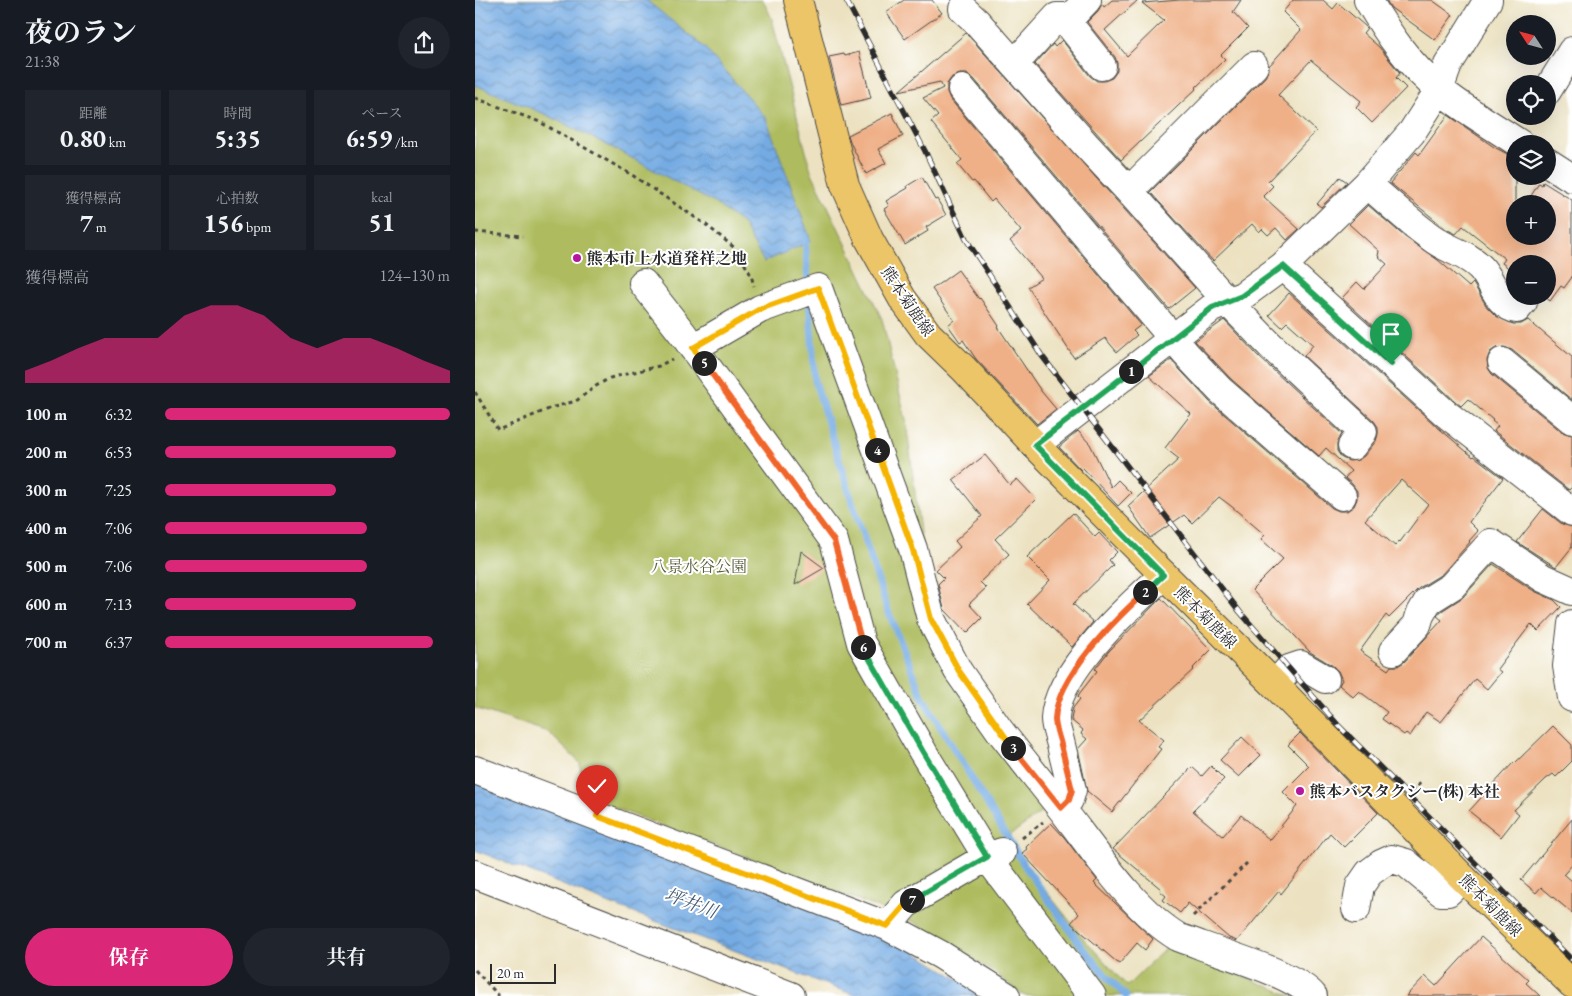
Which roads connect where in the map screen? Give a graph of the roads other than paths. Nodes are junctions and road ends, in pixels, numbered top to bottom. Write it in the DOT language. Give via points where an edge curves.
graph roads {
  1 [pos="798,0"];
  2 [pos="1087,0"];
  3 [pos="1368,0"];
  4 [pos="1487,0"];
  5 [pos="963,9"];
  6 [pos="1064,18"];
  7 [pos="1572,51"];
  8 [pos="1015,64"];
  9 [pos="1102,66"];
  10 [pos="1254,66"];
  11 [pos="1556,77"];
  12 [pos="962,89"];
  13 [pos="1439,90"];
  14 [pos="1506,135"];
  15 [pos="1556,168"];
  16 [pos="1572,178"];
  17 [pos="1367,184"];
  18 [pos="1129,191"];
  19 [pos="1283,266"];
  20 [pos="1486,275"];
  21 [pos="643,283"];
  22 [pos="1506,284"];
  23 [pos="1228,302"];
  24 [pos="1506,305"];
  25 [pos="1506,305"];
  26 [pos="1520,305"];
  27 [pos="1173,338"];
  28 [pos="693,348"];
  29 [pos="1502,362"];
  30 [pos="1572,420"];
  31 [pos="1035,445"];
  32 [pos="1352,446"];
  33 [pos="1342,496"];
  34 [pos="1572,512"];
  35 [pos="1163,575"];
  36 [pos="1572,591"];
  37 [pos="1572,624"];
  38 [pos="1393,651"];
  39 [pos="1325,679"];
  40 [pos="1275,684"];
  41 [pos="1572,698"];
  42 [pos="475,770"];
  43 [pos="1061,808"];
  44 [pos="994,854"];
  45 [pos="475,874"];
  46 [pos="1463,878"];
  47 [pos="1356,910"];
  48 [pos="887,926"];
  49 [pos="1570,978"];
  50 [pos="791,996"];
  51 [pos="1005,996"];
  52 [pos="1092,996"];
  53 [pos="1313,996"];
  1 -- 31 [label="main road, 熊本菊鹿線" via="845,185 869,239 901,298 927,334"];
  2 -- 6 [label="street" via="1071,17"];
  3 -- 13 [label="street" via="1387,31"];
  4 -- 13 [label="street" via="1448,65"];
  5 -- 8 [label="street"];
  6 -- 8 [label="street" via="1057,17"];
  6 -- 9 [label="street"];
  7 -- 11 [label="street"];
  8 -- 18 [label="street"];
  10 -- 18 [label="street"];
  12 -- 27 [label="street"];
  13 -- 14 [label="street"];
  13 -- 17 [label="street" via="1412,132"];
  15 -- 16 [label="street"];
  17 -- 19 [label="street"];
  17 -- 20 [label="street" via="1433,240 1469,258"];
  18 -- 23 [label="street"];
  19 -- 23 [label="street" via="1242,296"];
  19 -- 34 [label="street" via="1445,413"];
  20 -- 22 [label="street"];
  20 -- 24 [label="street"];
  21 -- 28 [label="street"];
  23 -- 27 [label="street" via="1212,308"];
  23 -- 32 [label="street" via="1269,345 1363,432"];
  25 -- 26 [label="street" via="1517,309"];
  27 -- 31 [label="street"];
  27 -- 33 [label="street" via="1220,390"];
  28 -- 43 [label="street" via="760,309 806,292 913,550 931,619 964,679"];
  28 -- 44 [label="street" via="834,541 861,643 923,752"];
  29 -- 30 [label="street"];
  31 -- 35 [label="main road, 熊本菊鹿線"];
  35 -- 40 [label="main road, 熊本菊鹿線"];
  35 -- 43 [label="street" via="1099,639 1072,675 1057,703 1055,720 1072,790 1069,800"];
  36 -- 38 [label="street" via="1543,578 1491,543 1453,586 1428,601 1417,625"];
  37 -- 41 [label="street" via="1567,666"];
  39 -- 40 [label="street" via="1301,665 1289,669"];
  40 -- 46 [label="main road, 熊本菊鹿線"];
  42 -- 48 [label="street"];
  43 -- 53 [label="street" via="1128,893 1152,918 1179,937 1284,977"];
  44 -- 48 [label="street" via="906,904"];
  44 -- 52 [label="street"];
  45 -- 50 [label="street"];
  46 -- 47 [label="street" via="1448,892 1441,892 1406,863 1392,859 1369,873 1361,886"];
  46 -- 49 [label="main road, 熊本菊鹿線"];
  48 -- 51 [label="street" via="941,955"];
}
